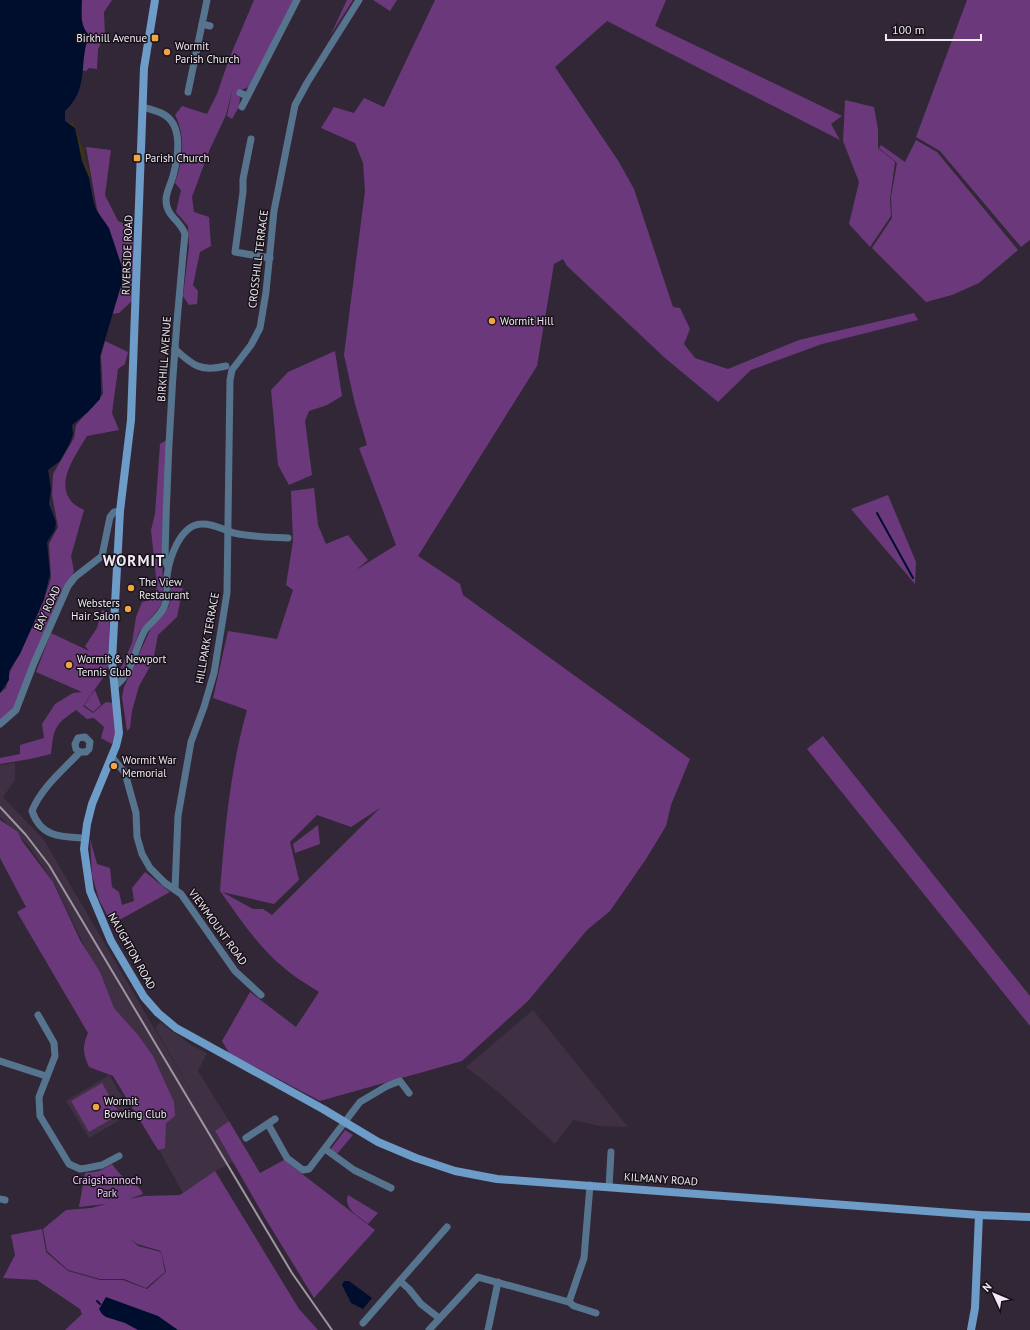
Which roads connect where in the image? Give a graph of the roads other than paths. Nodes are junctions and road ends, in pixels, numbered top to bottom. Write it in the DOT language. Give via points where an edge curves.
graph roads {
  1 [pos="155,0"];
  2 [pos="207,0"];
  3 [pos="297,0"];
  4 [pos="359,0"];
  5 [pos="202,24"];
  6 [pos="210,26"];
  7 [pos="188,92"];
  8 [pos="240,93"];
  9 [pos="247,96"];
  10 [pos="143,107"];
  11 [pos="242,107"];
  12 [pos="251,139"];
  13 [pos="270,258"];
  14 [pos="175,349"];
  15 [pos="226,366"];
  16 [pos="120,510"];
  17 [pos="228,531"];
  18 [pos="288,538"];
  19 [pos="168,567"];
  20 [pos="115,682"];
  21 [pos="0,724"];
  22 [pos="80,752"];
  23 [pos="112,757"];
  24 [pos="84,838"];
  25 [pos="175,889"];
  26 [pos="261,995"];
  27 [pos="38,1015"];
  28 [pos="0,1061"];
  29 [pos="46,1076"];
  30 [pos="409,1093"];
  31 [pos="275,1119"];
  32 [pos="268,1124"];
  33 [pos="348,1124"];
  34 [pos="246,1138"];
  35 [pos="325,1149"];
  36 [pos="610,1152"];
  37 [pos="119,1156"];
  38 [pos="590,1186"];
  39 [pos="610,1187"];
  40 [pos="391,1188"];
  41 [pos="978,1215"];
  42 [pos="1030,1217"];
  43 [pos="447,1227"];
  44 [pos="400,1281"];
  45 [pos="498,1282"];
  46 [pos="569,1302"];
  47 [pos="596,1313"];
  48 [pos="439,1318"];
  49 [pos="363,1323"];
  50 [pos="429,1330"];
  51 [pos="488,1330"];
  52 [pos="971,1330"];
  1 -- 10 [label="main road, RIVERSIDE ROAD" via="144,68"];
  2 -- 5 [label="street"];
  3 -- 9 [label="street"];
  4 -- 13 [label="street, CROSSHILL TERRACE" via="295,105 274,211"];
  5 -- 6 [label="street"];
  5 -- 7 [label="street"];
  8 -- 9 [label="street"];
  9 -- 11 [label="street"];
  10 -- 14 [label="street, BIRKHILL AVENUE" via="163,114 171,120 175,128 178,149 166,198 170,214 185,234"];
  10 -- 16 [label="main road, RIVERSIDE ROAD" via="131,420"];
  12 -- 13 [label="street" via="243,179 235,252"];
  13 -- 17 [label="street, CROSSHILL TERRACE" via="260,328 232,370 230,380"];
  14 -- 15 [label="street" via="202,368"];
  14 -- 19 [label="street, BIRKHILL AVENUE" via="166,493 165,561"];
  16 -- 20 [label="main road, NAUGHTON ROAD" via="112,661"];
  16 -- 21 [label="street, BAY ROAD" via="110,517 102,556 75,577 68,586 16,710"];
  17 -- 18 [label="street" via="257,538"];
  17 -- 19 [label="street" via="210,524 194,526 180,540"];
  17 -- 25 [label="street, HILLPARK TERRACE" via="227,593 222,627 214,673 191,742 178,816"];
  19 -- 20 [label="street" via="165,606 146,628 122,679"];
  20 -- 23 [label="main road, NAUGHTON ROAD" via="119,733"];
  22 -- 24 [label="street" via="48,784 32,812 36,823 45,831 60,837"];
  23 -- 24 [label="main road, NAUGHTON ROAD" via="92,804"];
  23 -- 25 [label="street, VIEWMOUNT ROAD" via="125,772 136,813 137,837 142,854 150,868"];
  24 -- 33 [label="main road, NAUGHTON ROAD" via="87,877 96,906 112,941 150,1006 182,1032"];
  25 -- 26 [label="street, VIEWMOUNT ROAD" via="185,899 235,971"];
  27 -- 29 [label="street" via="54,1043 55,1056"];
  28 -- 29 [label="street"];
  29 -- 37 [label="street" via="39,1097 40,1116 69,1164 80,1169 87,1168 102,1165"];
  30 -- 33 [label="street" via="400,1081 387,1086 360,1102"];
  31 -- 32 [label="street"];
  32 -- 34 [label="street"];
  32 -- 35 [label="street" via="288,1158 303,1170 309,1169"];
  33 -- 35 [label="street"];
  33 -- 38 [label="main road, KILMANY ROAD" via="400,1151 455,1171 497,1179"];
  35 -- 40 [label="street" via="354,1170"];
  36 -- 39 [label="street"];
  38 -- 39 [label="main road, KILMANY ROAD"];
  38 -- 46 [label="street" via="584,1258"];
  39 -- 41 [label="main road, KILMANY ROAD"];
  41 -- 42 [label="main road, KILMANY ROAD"];
  41 -- 52 [label="main road" via="976,1308"];
  43 -- 44 [label="street"];
  44 -- 48 [label="street" via="421,1304"];
  44 -- 49 [label="street"];
  45 -- 46 [label="street"];
  45 -- 48 [label="street" via="481,1277 475,1279"];
  45 -- 51 [label="street"];
  46 -- 47 [label="street"];
  48 -- 50 [label="street"];
}
